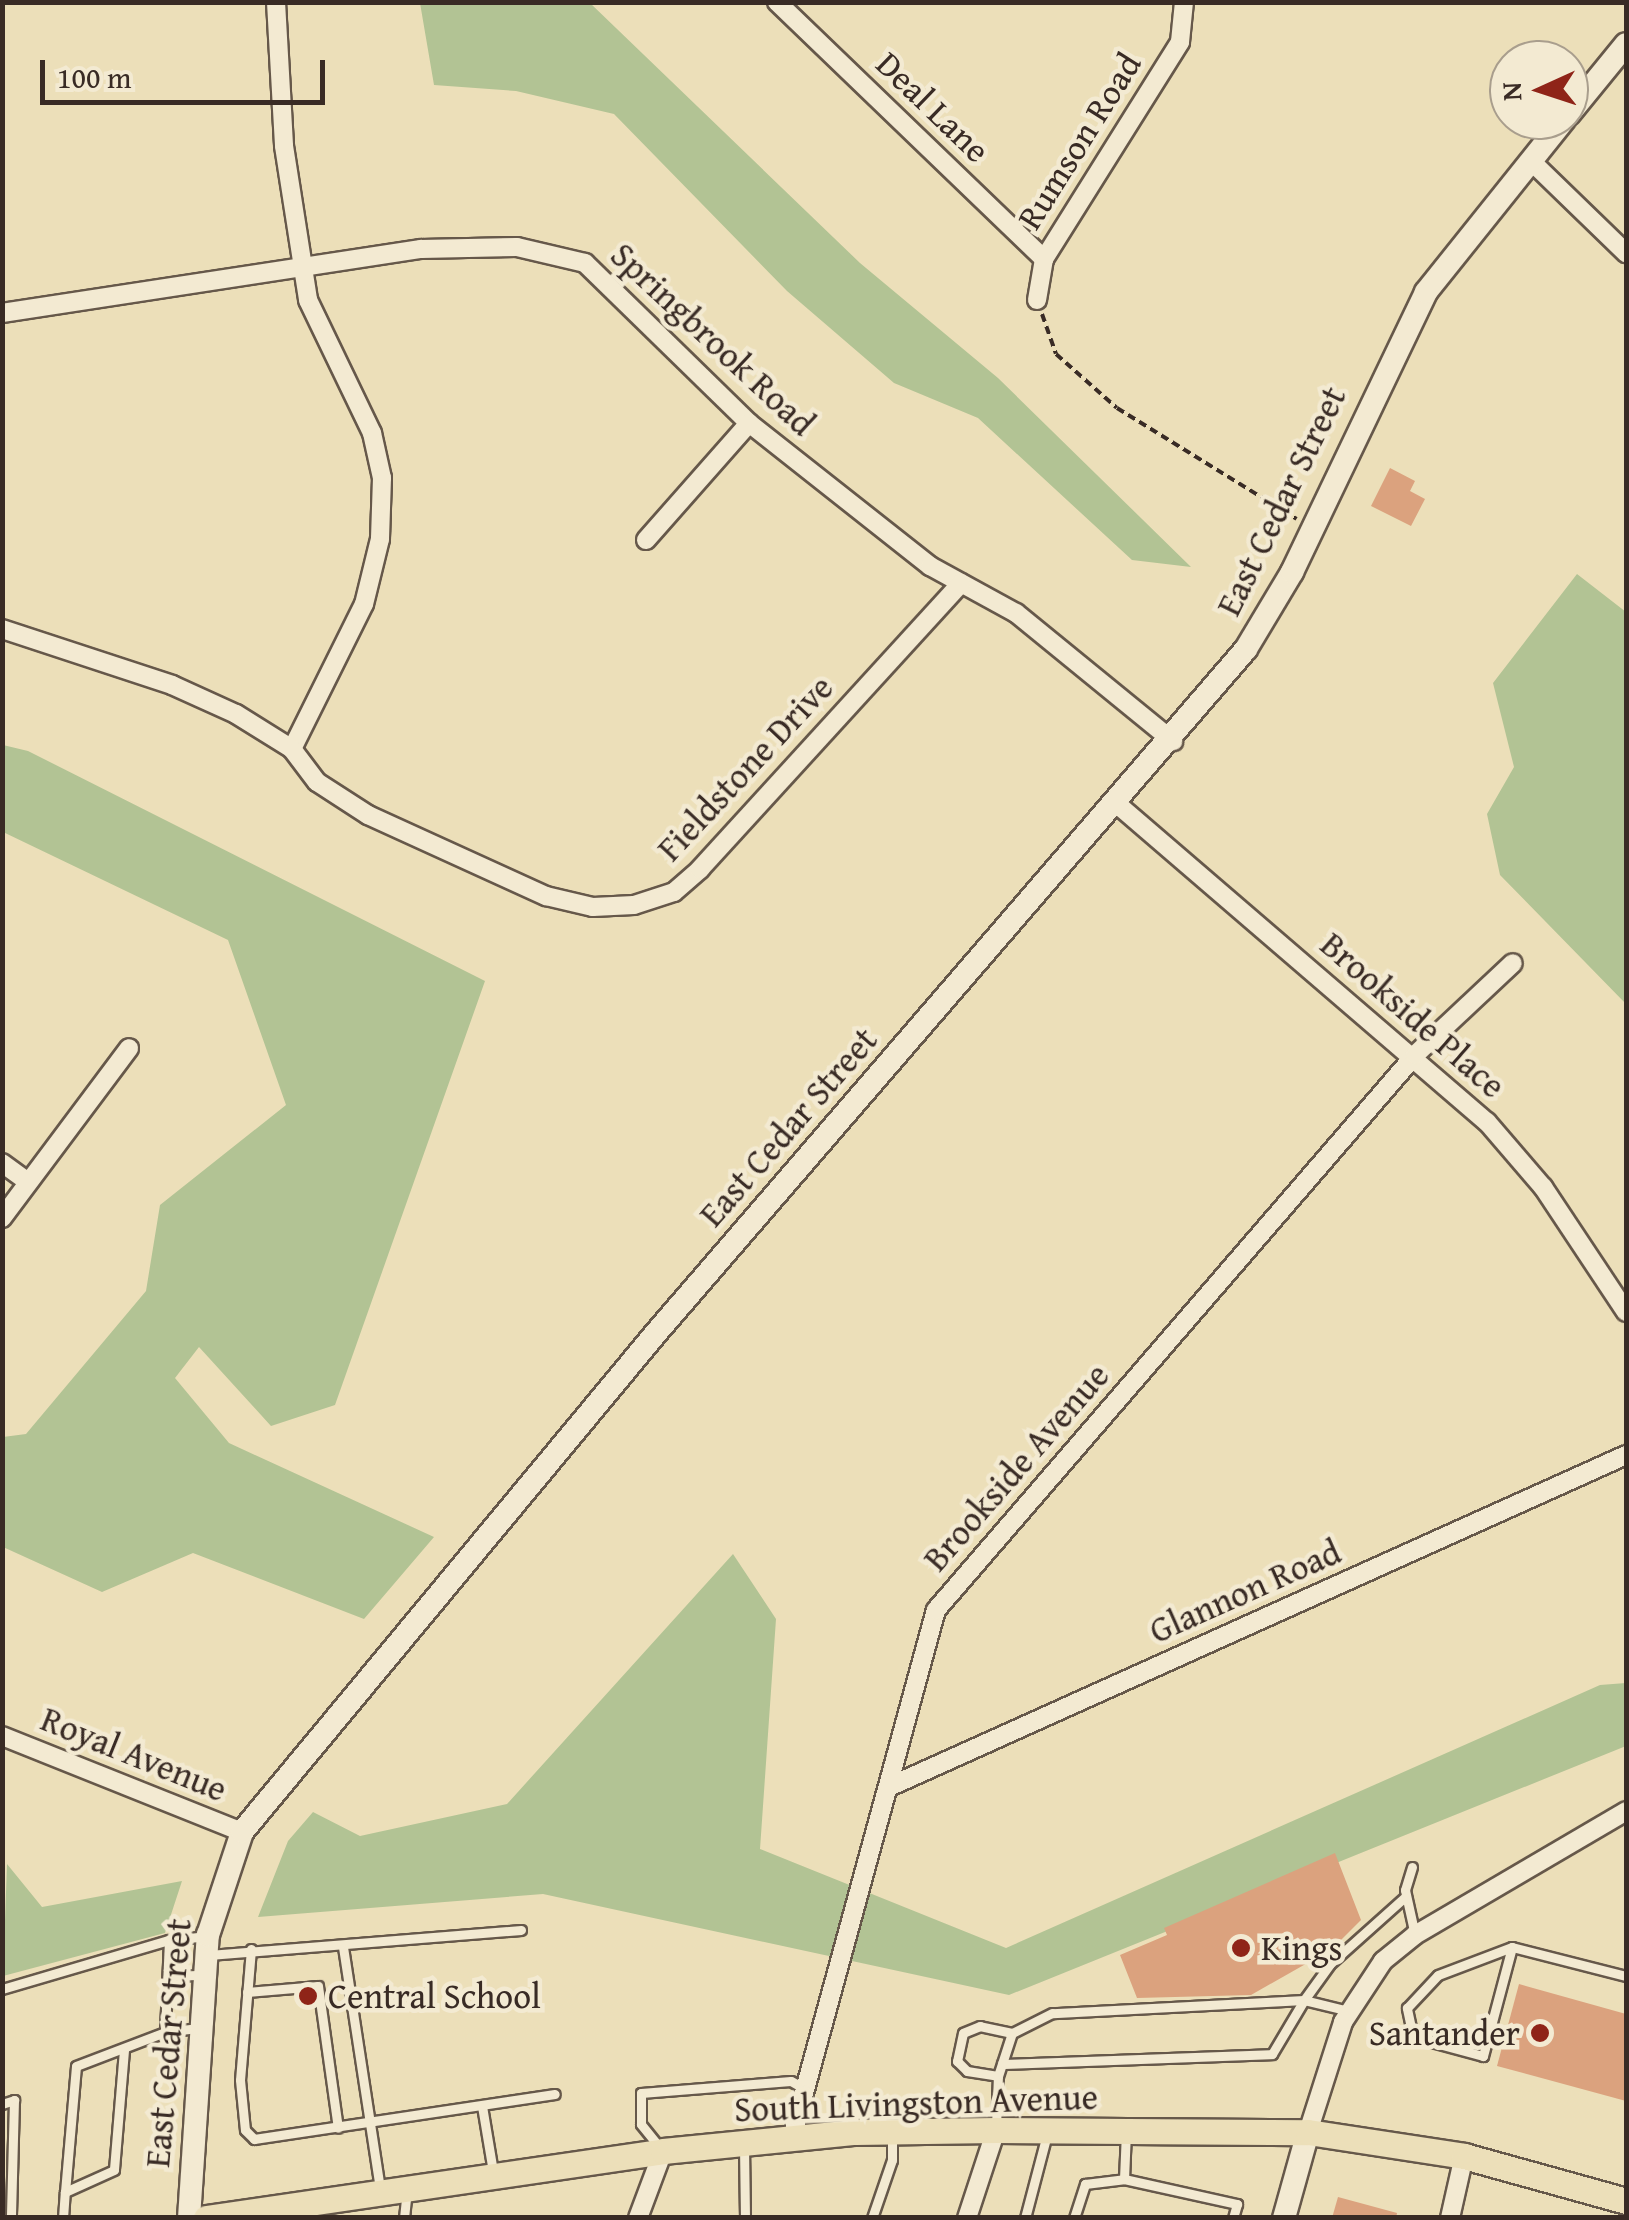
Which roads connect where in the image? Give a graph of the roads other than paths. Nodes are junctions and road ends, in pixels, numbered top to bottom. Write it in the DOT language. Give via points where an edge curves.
graph roads {
  1 [pos="276,2"];
  2 [pos="777,2"];
  3 [pos="1184,2"];
  4 [pos="1626,44"];
  5 [pos="1589,90"];
  6 [pos="1547,140"];
  7 [pos="1530,160"];
  8 [pos="1626,253"];
  9 [pos="1044,259"];
  10 [pos="302,268"];
  11 [pos="1037,300"];
  12 [pos="2,313"];
  13 [pos="748,423"];
  14 [pos="646,540"];
  15 [pos="961,583"];
  16 [pos="2,629"];
  17 [pos="1173,741"];
  18 [pos="292,750"];
  19 [pos="1117,804"];
  20 [pos="1513,963"];
  21 [pos="129,1048"];
  22 [pos="1415,1055"];
  23 [pos="2,1163"];
  24 [pos="27,1181"];
  25 [pos="2,1218"];
  26 [pos="1626,1312"];
  27 [pos="1626,1455"];
  28 [pos="2,1736"];
  29 [pos="891,1786"];
  30 [pos="1626,1811"];
  31 [pos="242,1832"];
  32 [pos="1412,1868"];
  33 [pos="1406,1896"];
  34 [pos="521,1930"];
  35 [pos="1414,1935"];
  36 [pos="170,1940"];
  37 [pos="343,1947"];
  38 [pos="1512,1948"];
  39 [pos="251,1950"];
  40 [pos="207,1955"];
  41 [pos="168,1976"];
  42 [pos="1626,1976"];
  43 [pos="2,1990"];
  44 [pos="247,1992"];
  45 [pos="1304,2000"];
  46 [pos="1350,2011"];
  47 [pos="202,2028"];
  48 [pos="166,2032"];
  49 [pos="1012,2032"];
  50 [pos="124,2050"];
  51 [pos="1002,2064"];
  52 [pos="998,2076"];
  53 [pos="808,2090"];
  54 [pos="554,2094"];
  55 [pos="2,2104"];
  56 [pos="482,2106"];
  57 [pos="368,2123"];
  58 [pos="338,2128"];
  59 [pos="996,2130"];
  60 [pos="1048,2130"];
  61 [pos="1126,2130"];
  62 [pos="892,2132"];
  63 [pos="1308,2132"];
  64 [pos="792,2137"];
  65 [pos="744,2142"];
  66 [pos="663,2151"];
  67 [pos="1464,2156"];
  68 [pos="492,2172"];
  69 [pos="1124,2179"];
  70 [pos="408,2186"];
  71 [pos="380,2189"];
  72 [pos="65,2192"];
  73 [pos="1626,2201"];
  74 [pos="283,2211"];
  75 [pos="11,2218"];
  76 [pos="64,2218"];
  77 [pos="189,2218"];
  78 [pos="206,2218"];
  79 [pos="404,2218"];
  80 [pos="638,2218"];
  81 [pos="745,2218"];
  82 [pos="872,2218"];
  83 [pos="967,2218"];
  84 [pos="1025,2218"];
  85 [pos="1074,2218"];
  86 [pos="1233,2218"];
  87 [pos="1284,2218"];
  88 [pos="1450,2218"];
  1 -- 10 [label="street" via="284,146"];
  2 -- 9 [label="street, Deal Lane"];
  3 -- 9 [label="street, Rumson Road" via="1180,42"];
  4 -- 5 [label="street, East Cedar Street"];
  6 -- 7 [label="street, East Cedar Street"];
  7 -- 8 [label="street"];
  7 -- 17 [label="street, East Cedar Street" via="1406,325 1313,528 1246,649"];
  9 -- 11 [label="street"];
  10 -- 12 [label="street, Springbrook Road"];
  10 -- 13 [label="street, Springbrook Road" via="421,249 516,247 569,256 585,262"];
  10 -- 18 [label="street" via="308,300 372,433 382,478 380,538 364,604"];
  13 -- 14 [label="street"];
  13 -- 15 [label="street, Springbrook Road" via="930,566"];
  15 -- 17 [label="street, Springbrook Road" via="1016,614"];
  15 -- 18 [label="street, Fieldstone Drive" via="700,869 674,892 634,905 593,907 546,896 386,823 317,782"];
  16 -- 18 [label="street, Fieldstone Drive" via="172,685"];
  17 -- 19 [label="street, East Cedar Street"];
  19 -- 22 [label="street, Brookside Place"];
  19 -- 31 [label="street, East Cedar Street" via="680,1305"];
  20 -- 22 [label="street, Brookside Avenue"];
  21 -- 24 [label="street"];
  22 -- 26 [label="street, Brookside Place" via="1543,1186"];
  22 -- 29 [label="street, Brookside Avenue" via="936,1610"];
  23 -- 24 [label="street"];
  24 -- 25 [label="street"];
  27 -- 29 [label="street, Glannon Road"];
  28 -- 31 [label="street, Royal Avenue"];
  29 -- 53 [label="street, Brookside Avenue"];
  30 -- 35 [label="street"];
  31 -- 40 [label="street, East Cedar Street"];
  32 -- 33 [label="lane"];
  33 -- 35 [label="lane"];
  33 -- 45 [label="lane" via="1330,1964"];
  34 -- 37 [label="lane" via="399,1935"];
  35 -- 46 [label="street" via="1383,1961"];
  36 -- 40 [label="lane"];
  36 -- 41 [label="lane"];
  36 -- 43 [label="lane"];
  37 -- 39 [label="lane"];
  37 -- 57 [label="lane"];
  38 -- 38 [label="lane" via="1438,1975 1408,2008 1413,2037 1483,2056"];
  38 -- 42 [label="lane"];
  39 -- 40 [label="lane"];
  39 -- 44 [label="lane"];
  40 -- 41 [label="lane"];
  40 -- 47 [label="street, East Cedar Street"];
  41 -- 48 [label="lane"];
  44 -- 58 [label="lane" via="318,1986"];
  44 -- 58 [label="lane" via="240,2080 246,2130 266,2141"];
  45 -- 46 [label="lane"];
  45 -- 49 [label="lane" via="1052,2013"];
  45 -- 51 [label="lane" via="1272,2054"];
  46 -- 63 [label="street" via="1329,2054"];
  47 -- 48 [label="lane"];
  47 -- 77 [label="street, East Cedar Street"];
  48 -- 50 [label="lane"];
  49 -- 51 [label="lane"];
  49 -- 52 [label="lane" via="980,2026 963,2034 957,2061 967,2071"];
  50 -- 72 [label="lane" via="114,2170"];
  50 -- 72 [label="lane" via="86,2060 70,2077"];
  51 -- 52 [label="lane"];
  52 -- 59 [label="lane"];
  53 -- 64 [label="street, Brookside Avenue"];
  53 -- 66 [label="lane" via="790,2081 641,2093 642,2124"];
  54 -- 56 [label="lane"];
  55 -- 75 [label="lane" via="14,2100"];
  56 -- 57 [label="lane"];
  56 -- 68 [label="lane"];
  57 -- 58 [label="lane"];
  57 -- 71 [label="lane"];
  59 -- 60 [label="main road, South Livingston Avenue"];
  59 -- 62 [label="main road, South Livingston Avenue"];
  59 -- 83 [label="street"];
  60 -- 61 [label="main road, South Livingston Avenue"];
  60 -- 84 [label="lane"];
  61 -- 63 [label="main road, South Livingston Avenue"];
  61 -- 69 [label="lane"];
  62 -- 64 [label="main road, South Livingston Avenue"];
  62 -- 82 [label="lane" via="892,2160"];
  63 -- 67 [label="main road, South Livingston Avenue"];
  63 -- 87 [label="street"];
  64 -- 65 [label="main road, South Livingston Avenue"];
  65 -- 66 [label="main road, South Livingston Avenue"];
  65 -- 81 [label="lane"];
  66 -- 68 [label="main road, South Livingston Avenue"];
  66 -- 80 [label="street"];
  67 -- 73 [label="main road, South Livingston Avenue"];
  67 -- 88 [label="street"];
  68 -- 70 [label="main road, South Livingston Avenue"];
  69 -- 85 [label="lane" via="1086,2184"];
  69 -- 86 [label="lane" via="1237,2204"];
  70 -- 71 [label="main road, South Livingston Avenue"];
  70 -- 79 [label="lane"];
  71 -- 74 [label="main road, South Livingston Avenue"];
  72 -- 76 [label="lane"];
  74 -- 78 [label="main road, South Livingston Avenue"];
}
